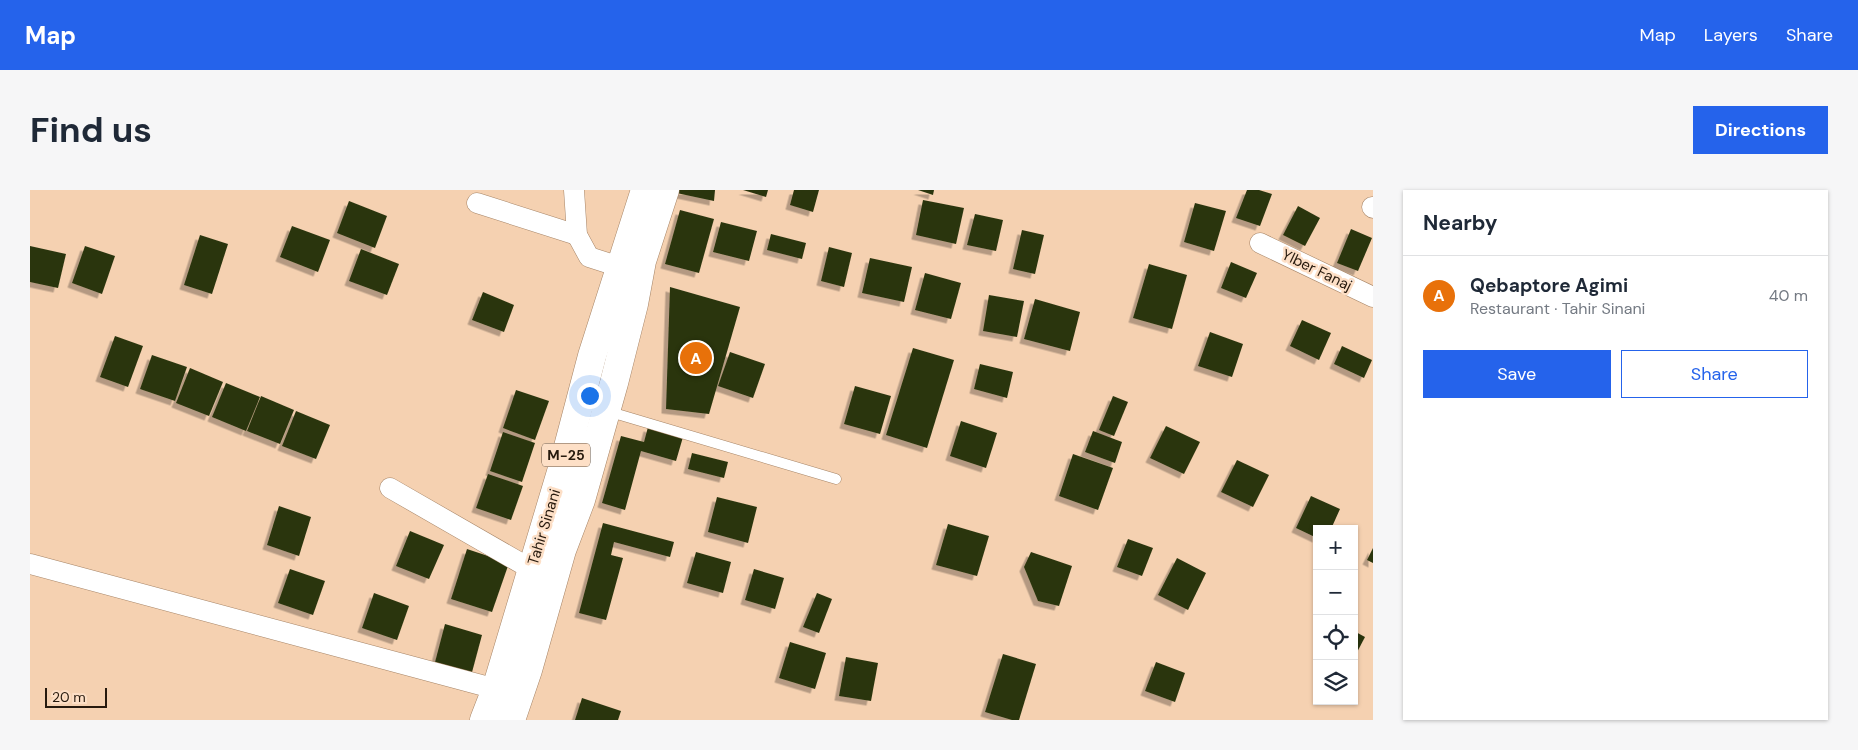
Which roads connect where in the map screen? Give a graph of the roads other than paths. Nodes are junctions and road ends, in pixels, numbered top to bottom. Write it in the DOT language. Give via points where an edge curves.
graph roads {
  1 [pos="574,190"];
  2 [pos="645,190"];
  3 [pos="665,190"];
  4 [pos="477,203"];
  5 [pos="577,235"];
  6 [pos="1260,243"];
  7 [pos="620,268"];
  8 [pos="1373,297"];
  9 [pos="605,410"];
  10 [pos="836,478"];
  11 [pos="390,488"];
  12 [pos="30,564"];
  13 [pos="531,569"];
  14 [pos="496,689"];
  15 [pos="517,719"];
  16 [pos="484,720"];
  1 -- 5 [label="street"];
  2 -- 7 [label="main road, Tahir Sinani / M-25"];
  3 -- 9 [label="main road, Tahir Sinani / M-25" via="642,261 630,321"];
  4 -- 5 [label="street"];
  5 -- 7 [label="street" via="589,257"];
  6 -- 8 [label="street, Ylber Fanaj"];
  7 -- 13 [label="main road, Tahir Sinani / M-25"];
  9 -- 10 [label="lane"];
  9 -- 15 [label="main road, Tahir Sinani / M-25" via="581,500 562,550"];
  11 -- 13 [label="street"];
  12 -- 14 [label="street"];
  13 -- 14 [label="main road, Tahir Sinani / M-25"];
  14 -- 16 [label="main road, Tahir Sinani / M-25"];
}
